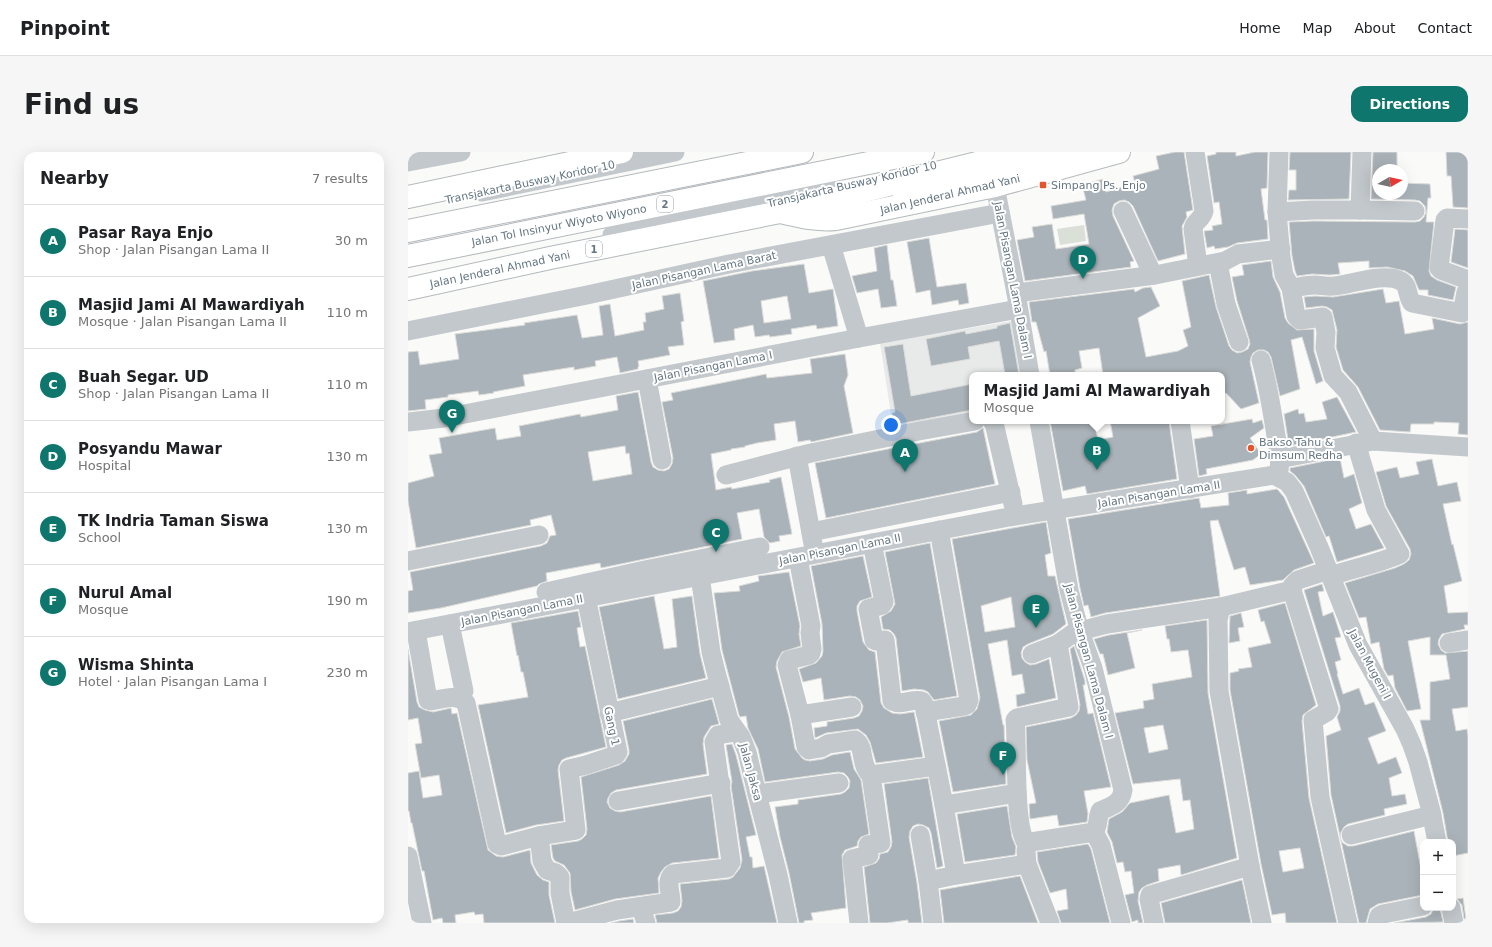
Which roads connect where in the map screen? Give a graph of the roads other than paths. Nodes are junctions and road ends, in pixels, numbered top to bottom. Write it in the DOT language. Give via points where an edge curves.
graph roads {
  1 [pos="461,152"];
  2 [pos="622,152"];
  3 [pos="674,152"];
  4 [pos="802,152"];
  5 [pos="923,152"];
  6 [pos="992,152"];
  7 [pos="1021,152"];
  8 [pos="1075,152"];
  9 [pos="1119,152"];
  10 [pos="1195,152"];
  11 [pos="1279,152"];
  12 [pos="1362,152"];
  13 [pos="408,162"];
  14 [pos="995,186"];
  15 [pos="408,197"];
  16 [pos="760,204"];
  17 [pos="408,207"];
  18 [pos="1360,210"];
  19 [pos="1122,211"];
  20 [pos="1415,211"];
  21 [pos="780,212"];
  22 [pos="1277,212"];
  23 [pos="1000,213"];
  24 [pos="1468,219"];
  25 [pos="408,231"];
  26 [pos="831,245"];
  27 [pos="1281,249"];
  28 [pos="408,256"];
  29 [pos="1218,263"];
  30 [pos="1198,266"];
  31 [pos="1153,275"];
  32 [pos="408,279"];
  33 [pos="1291,288"];
  34 [pos="408,289"];
  35 [pos="1467,289"];
  36 [pos="1017,301"];
  37 [pos="1465,315"];
  38 [pos="408,332"];
  39 [pos="859,338"];
  40 [pos="1239,342"];
  41 [pos="1262,360"];
  42 [pos="1029,372"];
  43 [pos="647,379"];
  44 [pos="408,422"];
  45 [pos="969,422"];
  46 [pos="997,424"];
  47 [pos="1040,424"];
  48 [pos="1180,424"];
  49 [pos="1364,442"];
  50 [pos="1468,447"];
  51 [pos="797,456"];
  52 [pos="662,460"];
  53 [pos="1277,467"];
  54 [pos="726,475"];
  55 [pos="1190,490"];
  56 [pos="1008,493"];
  57 [pos="1055,510"];
  58 [pos="1012,517"];
  59 [pos="938,530"];
  60 [pos="812,532"];
  61 [pos="539,535"];
  62 [pos="872,543"];
  63 [pos="760,548"];
  64 [pos="806,556"];
  65 [pos="408,561"];
  66 [pos="1330,573"];
  67 [pos="700,576"];
  68 [pos="1292,590"];
  69 [pos="586,597"];
  70 [pos="1221,607"];
  71 [pos="450,624"];
  72 [pos="411,628"];
  73 [pos="1079,630"];
  74 [pos="1468,640"];
  75 [pos="1449,643"];
  76 [pos="1058,644"];
  77 [pos="1032,654"];
  78 [pos="720,686"];
  79 [pos="464,691"];
  80 [pos="852,707"];
  81 [pos="925,712"];
  82 [pos="610,713"];
  83 [pos="800,715"];
  84 [pos="736,732"];
  85 [pos="936,766"];
  86 [pos="871,775"];
  87 [pos="720,783"];
  88 [pos="839,784"];
  89 [pos="1017,793"];
  90 [pos="757,794"];
  91 [pos="618,801"];
  92 [pos="944,805"];
  93 [pos="1432,815"];
  94 [pos="1094,832"];
  95 [pos="920,835"];
  96 [pos="1351,835"];
  97 [pos="539,836"];
  98 [pos="1436,839"];
  99 [pos="1027,844"];
  100 [pos="408,856"];
  101 [pos="1027,864"];
  102 [pos="1250,866"];
  103 [pos="956,875"];
  104 [pos="928,881"];
  105 [pos="1420,907"];
  106 [pos="1452,911"];
  107 [pos="643,915"];
  108 [pos="422,923"];
  109 [pos="567,923"];
  110 [pos="788,923"];
  111 [pos="859,923"];
  112 [pos="933,923"];
  113 [pos="1050,923"];
  114 [pos="1122,923"];
  115 [pos="1154,923"];
  116 [pos="1262,923"];
  117 [pos="1348,923"];
  118 [pos="1377,923"];
  119 [pos="1454,923"];
  1 -- 13 [label="street"];
  2 -- 15 [label="main road"];
  3 -- 17 [label="street, Transjakarta Busway Koridor 10"];
  4 -- 25 [label="main road, Jalan Tol Insinyur Wiyoto Wiyono / 2"];
  5 -- 28 [label="main road, Jalan Tol Insinyur Wiyoto Wiyono / 2"];
  6 -- 16 [label="street, Transjakarta Busway Koridor 10"];
  7 -- 21 [label="main road, Jalan Jenderal Ahmad Yani / 1"];
  8 -- 21 [label="main road" via="950,186 857,205"];
  9 -- 14 [label="main road, Jalan Jenderal Ahmad Yani / 1"];
  10 -- 30 [label="street" via="1204,211 1193,228"];
  11 -- 22 [label="street"];
  12 -- 18 [label="street"];
  14 -- 21 [label="main road, Jalan Jenderal Ahmad Yani / 1" via="836,219 813,219"];
  14 -- 23 [label="street, Jalan Pisangan Lama Dalam I"];
  16 -- 21 [label="street, Transjakarta Busway Koridor 10"];
  16 -- 32 [label="street, Transjakarta Busway Koridor 10"];
  18 -- 20 [label="street"];
  18 -- 22 [label="street"];
  19 -- 31 [label="street"];
  21 -- 34 [label="main road, Jalan Jenderal Ahmad Yani / 1"];
  22 -- 27 [label="street"];
  23 -- 26 [label="street, Jalan Pisangan Lama Barat"];
  23 -- 36 [label="street, Jalan Pisangan Lama Dalam I"];
  24 -- 35 [label="street" via="1444,220 1439,268"];
  26 -- 38 [label="street, Jalan Pisangan Lama Barat"];
  26 -- 39 [label="street"];
  27 -- 29 [label="street, Jalan Pisangan Lama I" via="1238,254"];
  27 -- 33 [label="street" via="1284,275"];
  29 -- 30 [label="street, Jalan Pisangan Lama I"];
  29 -- 40 [label="street" via="1226,304"];
  30 -- 31 [label="street, Jalan Pisangan Lama I"];
  31 -- 36 [label="street, Jalan Pisangan Lama I"];
  33 -- 37 [label="street" via="1313,285 1332,287 1385,278 1404,283 1412,303"];
  33 -- 49 [label="street" via="1298,319 1324,319 1325,348 1333,376 1348,392"];
  35 -- 37 [label="street"];
  36 -- 39 [label="street, Jalan Pisangan Lama I"];
  36 -- 42 [label="street, Jalan Pisangan Lama Dalam I"];
  39 -- 43 [label="street, Jalan Pisangan Lama I"];
  41 -- 53 [label="street"];
  43 -- 44 [label="street, Jalan Pisangan Lama I" via="444,418"];
  43 -- 52 [label="street"];
  45 -- 51 [label="street"];
  46 -- 56 [label="street"];
  47 -- 57 [label="street, Jalan Pisangan Lama Dalam I"];
  48 -- 55 [label="street"];
  49 -- 50 [label="street, Jalan Pisangan Lama II"];
  49 -- 53 [label="street, Jalan Pisangan Lama II"];
  49 -- 66 [label="street" via="1376,510 1400,554 1384,561"];
  51 -- 54 [label="street"];
  51 -- 60 [label="street"];
  53 -- 55 [label="street, Jalan Pisangan Lama II"];
  53 -- 66 [label="street, Jalan Mugeni I" via="1281,478 1294,491 1303,509"];
  55 -- 57 [label="street, Jalan Pisangan Lama II"];
  56 -- 58 [label="street"];
  56 -- 60 [label="street"];
  57 -- 58 [label="street, Jalan Pisangan Lama II"];
  57 -- 73 [label="street, Jalan Pisangan Lama Dalam I" via="1068,590"];
  58 -- 59 [label="street, Jalan Pisangan Lama II"];
  59 -- 62 [label="street, Jalan Pisangan Lama II"];
  59 -- 81 [label="street" via="969,700 964,706"];
  60 -- 64 [label="street"];
  61 -- 65 [label="street"];
  62 -- 64 [label="street, Jalan Pisangan Lama II"];
  62 -- 81 [label="street" via="884,604 868,610 874,640 885,640 892,701 900,704 921,701"];
  63 -- 72 [label="street" via="645,570"];
  64 -- 67 [label="street, Jalan Pisangan Lama II"];
  64 -- 83 [label="street" via="812,653 787,662"];
  66 -- 68 [label="street" via="1298,580 1292,586"];
  66 -- 93 [label="street, Jalan Mugeni I" via="1358,645 1412,745"];
  67 -- 69 [label="street, Jalan Pisangan Lama II"];
  67 -- 78 [label="street, Jalan Jaksa" via="711,652"];
  68 -- 70 [label="street"];
  68 -- 117 [label="street" via="1328,709 1313,720 1320,797"];
  69 -- 71 [label="street, Jalan Pisangan Lama II"];
  69 -- 82 [label="street, Gang 1"];
  70 -- 73 [label="street"];
  70 -- 102 [label="street" via="1218,620 1219,691"];
  71 -- 72 [label="street, Jalan Pisangan Lama II"];
  71 -- 79 [label="street"];
  72 -- 97 [label="street" via="428,700 459,697 466,703 497,844 501,846"];
  73 -- 76 [label="street"];
  73 -- 94 [label="street, Jalan Pisangan Lama Dalam I" via="1093,668 1123,790 1122,797 1115,804 1100,812 1098,828"];
  74 -- 75 [label="street"];
  76 -- 77 [label="street"];
  76 -- 89 [label="street" via="1069,707 1015,720"];
  78 -- 82 [label="street"];
  78 -- 84 [label="street, Jalan Jaksa" via="729,720"];
  80 -- 83 [label="street"];
  81 -- 85 [label="street"];
  82 -- 97 [label="street, Gang 1" via="618,752 616,755 569,769 576,830"];
  83 -- 86 [label="street" via="806,747 809,750 855,740 861,748 864,767"];
  84 -- 87 [label="street" via="718,735 714,742"];
  84 -- 90 [label="street, Jalan Jaksa" via="747,752"];
  85 -- 86 [label="street"];
  85 -- 92 [label="street"];
  86 -- 111 [label="street" via="881,842 868,845 869,854 852,859"];
  87 -- 91 [label="street"];
  87 -- 107 [label="street" via="730,865 727,868 673,874 668,882 671,902"];
  88 -- 90 [label="street"];
  89 -- 92 [label="street"];
  89 -- 99 [label="street" via="1021,830"];
  90 -- 110 [label="street, Jalan Jaksa"];
  92 -- 103 [label="street"];
  93 -- 96 [label="street"];
  93 -- 98 [label="street, Jalan Mugeni I"];
  94 -- 99 [label="street"];
  94 -- 114 [label="street" via="1101,845"];
  95 -- 104 [label="street"];
  97 -- 109 [label="street" via="542,861 547,870 560,877 560,893"];
  99 -- 101 [label="street"];
  100 -- 108 [label="street"];
  101 -- 103 [label="street"];
  101 -- 113 [label="street"];
  102 -- 115 [label="street" via="1150,895"];
  102 -- 116 [label="street"];
  103 -- 104 [label="street"];
  104 -- 112 [label="street"];
  105 -- 118 [label="street" via="1383,914 1379,916"];
  106 -- 119 [label="street"];
  107 -- 109 [label="street" via="617,910"];
}
